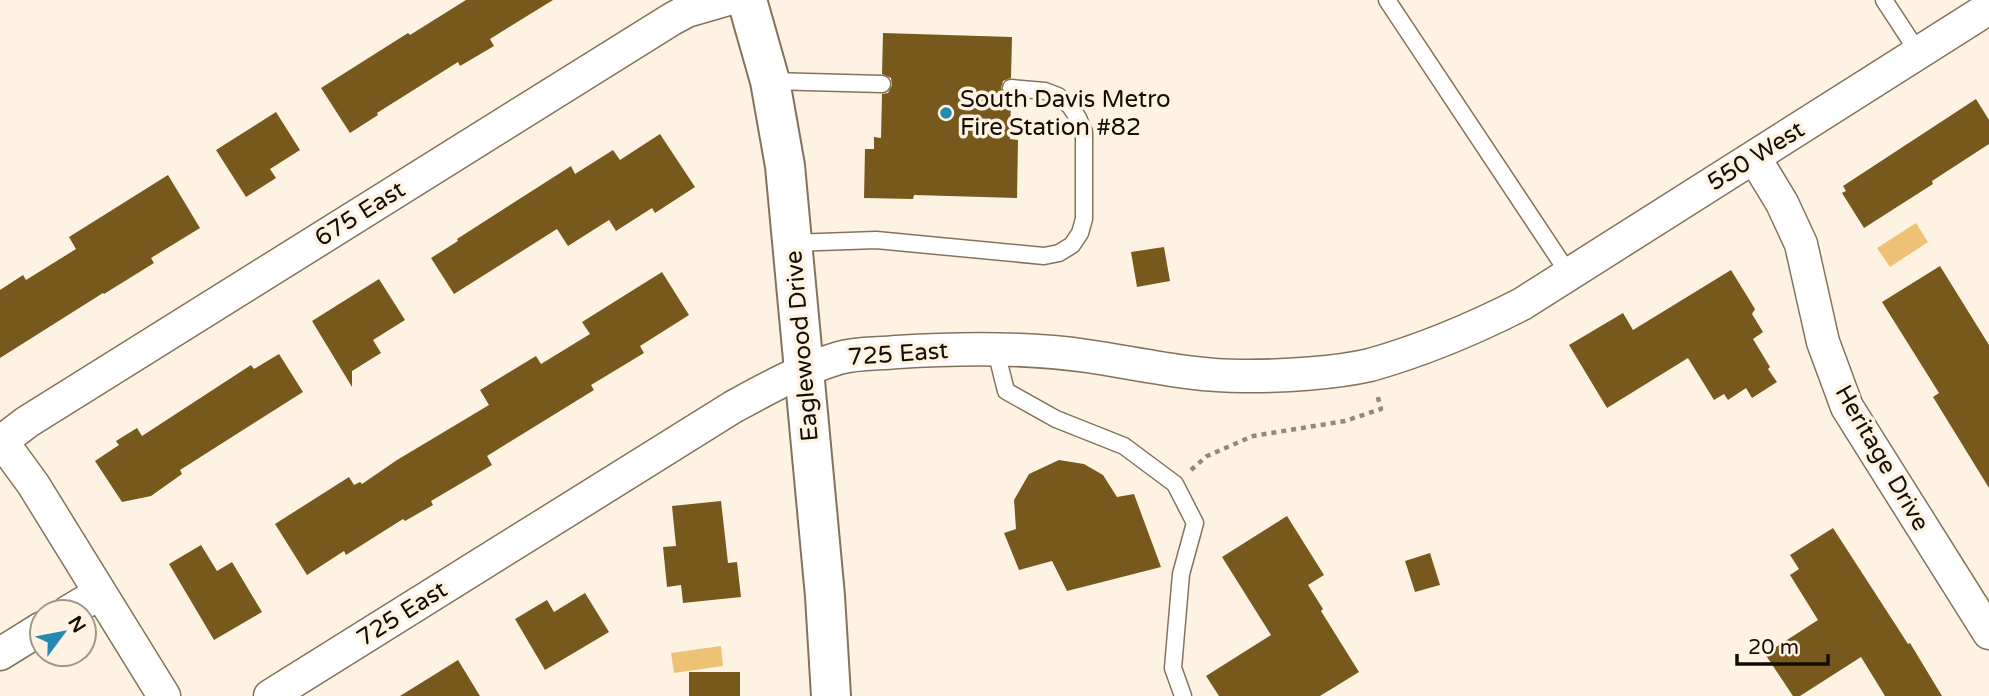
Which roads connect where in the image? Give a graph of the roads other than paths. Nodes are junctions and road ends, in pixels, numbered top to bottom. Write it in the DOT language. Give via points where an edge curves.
graph roads {
  1 [pos="725,0"];
  2 [pos="747,0"];
  3 [pos="1387,0"];
  4 [pos="1884,0"];
  5 [pos="1989,8"];
  6 [pos="1918,52"];
  7 [pos="770,81"];
  8 [pos="882,84"];
  9 [pos="1011,88"];
  10 [pos="1754,157"];
  11 [pos="792,243"];
  12 [pos="1569,274"];
  13 [pos="1521,304"];
  14 [pos="996,351"];
  15 [pos="803,371"];
  16 [pos="1,440"];
  17 [pos="100,593"];
  18 [pos="92,598"];
  19 [pos="1989,633"];
  20 [pos="28,637"];
  21 [pos="0,654"];
  22 [pos="164,696"];
  23 [pos="270,696"];
  24 [pos="831,696"];
  25 [pos="1183,696"];
  1 -- 16 [label="street, 675 East" via="672,19"];
  2 -- 7 [label="main road, Eaglewood Drive"];
  3 -- 12 [label="lane"];
  4 -- 6 [label="lane"];
  5 -- 6 [label="street, 550 West"];
  6 -- 10 [label="street, 550 West"];
  7 -- 8 [label="lane"];
  7 -- 11 [label="main road, Eaglewood Drive"];
  9 -- 11 [label="lane" via="1058,96 1079,118 1084,132 1084,219 1072,245 1044,256 876,240"];
  10 -- 12 [label="street, 550 West"];
  10 -- 19 [label="street, Heritage Drive" via="1801,244 1824,342 1847,407"];
  11 -- 15 [label="main road, Eaglewood Drive"];
  12 -- 13 [label="street, 550 West"];
  13 -- 14 [label="street, 725 East" via="1447,340 1369,365 1333,371 1237,376 1176,372 1060,353"];
  14 -- 15 [label="street, 725 East" via="940,349 842,357"];
  14 -- 25 [label="lane" via="1006,391 1124,446 1175,484 1195,523 1181,574 1173,668"];
  15 -- 23 [label="street, 725 East" via="733,407"];
  15 -- 24 [label="main road, Eaglewood Drive"];
  16 -- 17 [label="street"];
  17 -- 18 [label="street"];
  17 -- 22 [label="street"];
  20 -- 21 [label="street"];
}
